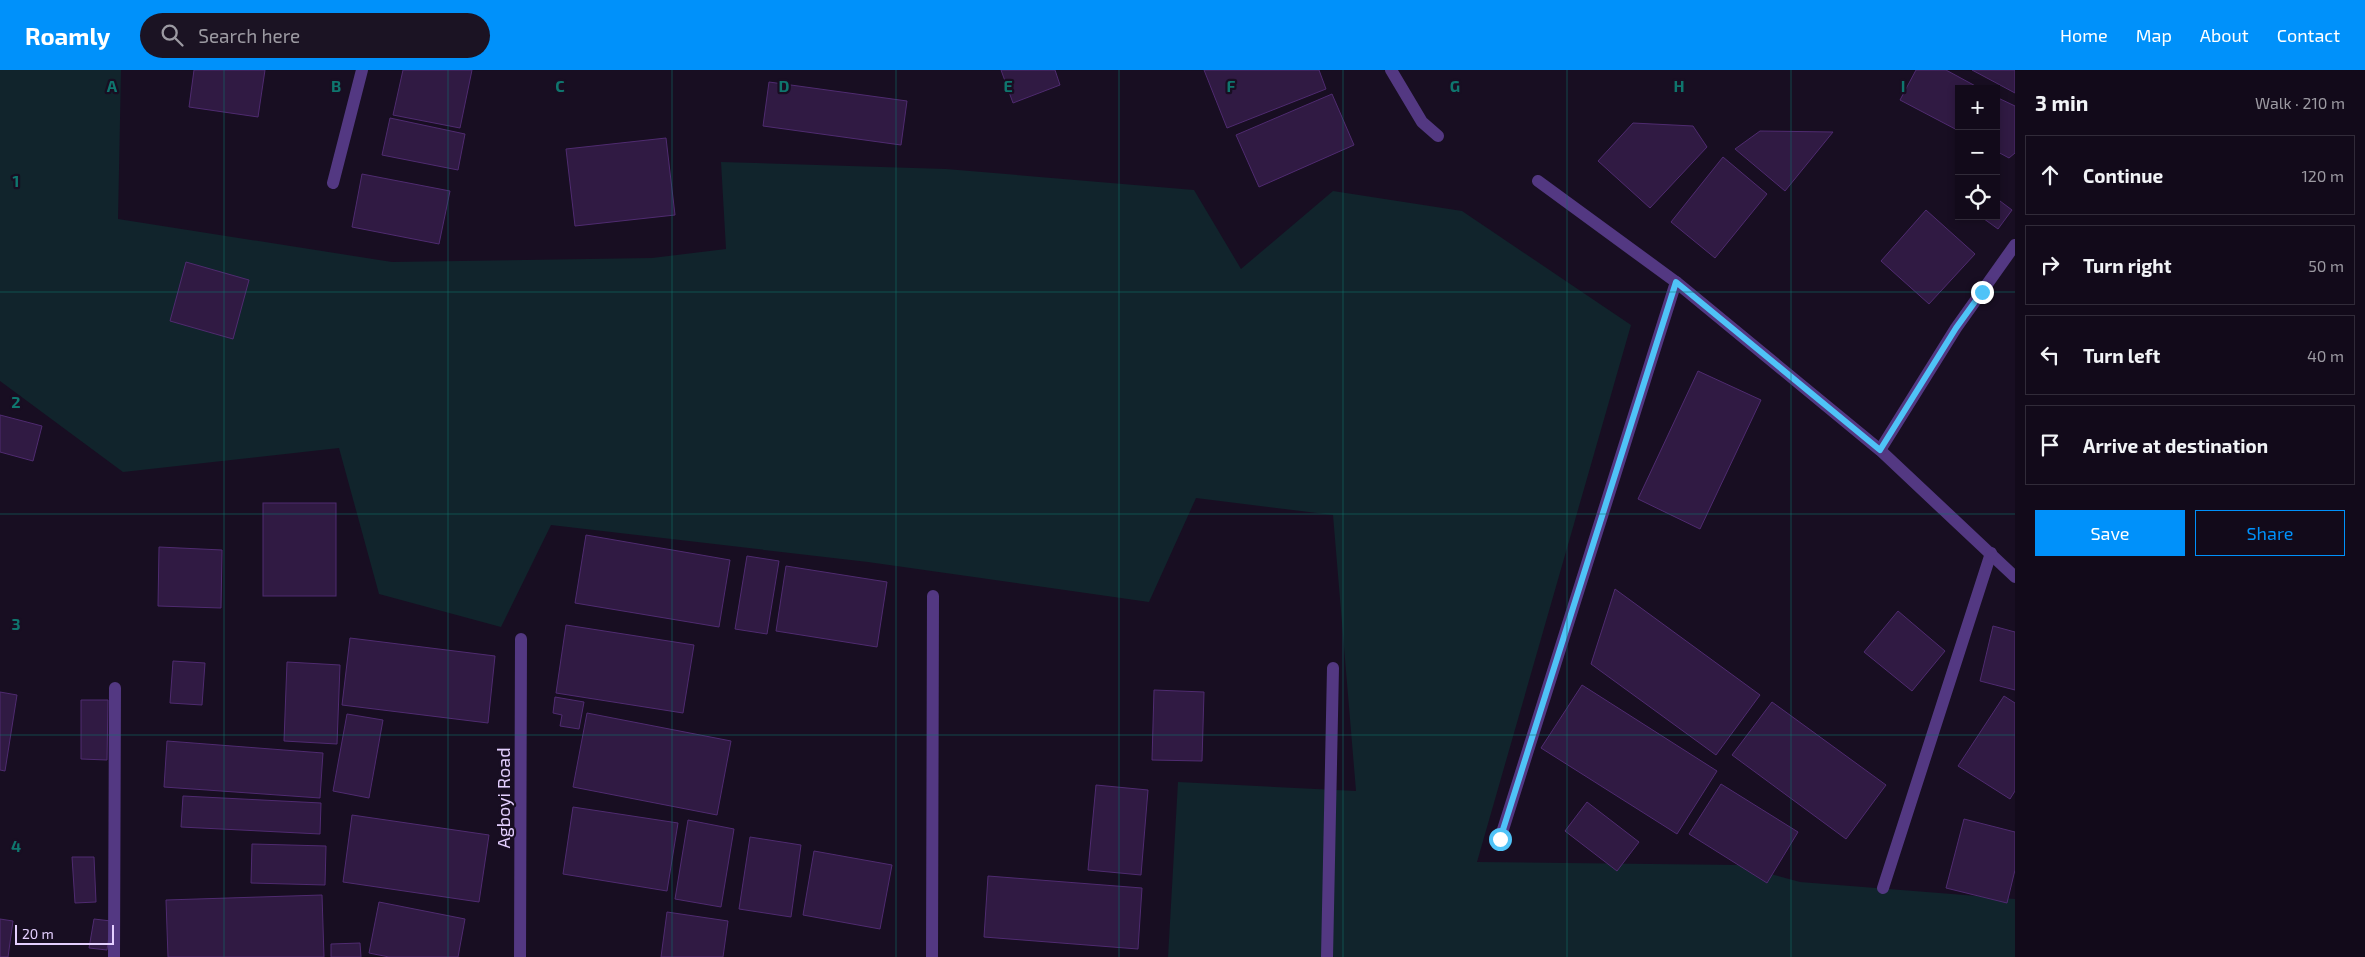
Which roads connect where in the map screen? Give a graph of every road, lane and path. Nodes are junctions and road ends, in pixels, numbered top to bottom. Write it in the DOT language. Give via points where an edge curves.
graph roads {
  1 [pos="362,70"];
  2 [pos="1391,70"];
  3 [pos="1438,136"];
  4 [pos="1538,181"];
  5 [pos="333,182"];
  6 [pos="2015,245"];
  7 [pos="1676,282"];
  8 [pos="1880,450"];
  9 [pos="1990,553"];
  10 [pos="2015,577"];
  11 [pos="933,596"];
  12 [pos="521,639"];
  13 [pos="1333,668"];
  14 [pos="114,688"];
  15 [pos="1500,839"];
  16 [pos="1884,888"];
  17 [pos="114,957"];
  18 [pos="520,957"];
  19 [pos="932,957"];
  20 [pos="1327,957"];
  1 -- 5 [label="street"];
  2 -- 3 [label="street" via="1422,122"];
  4 -- 7 [label="street"];
  6 -- 8 [label="street" via="1956,328"];
  7 -- 8 [label="street"];
  7 -- 15 [label="street"];
  8 -- 9 [label="street"];
  9 -- 10 [label="street"];
  9 -- 16 [label="street"];
  11 -- 19 [label="street"];
  12 -- 18 [label="street, Agboyi Road"];
  13 -- 20 [label="street"];
  14 -- 17 [label="street"];
}
